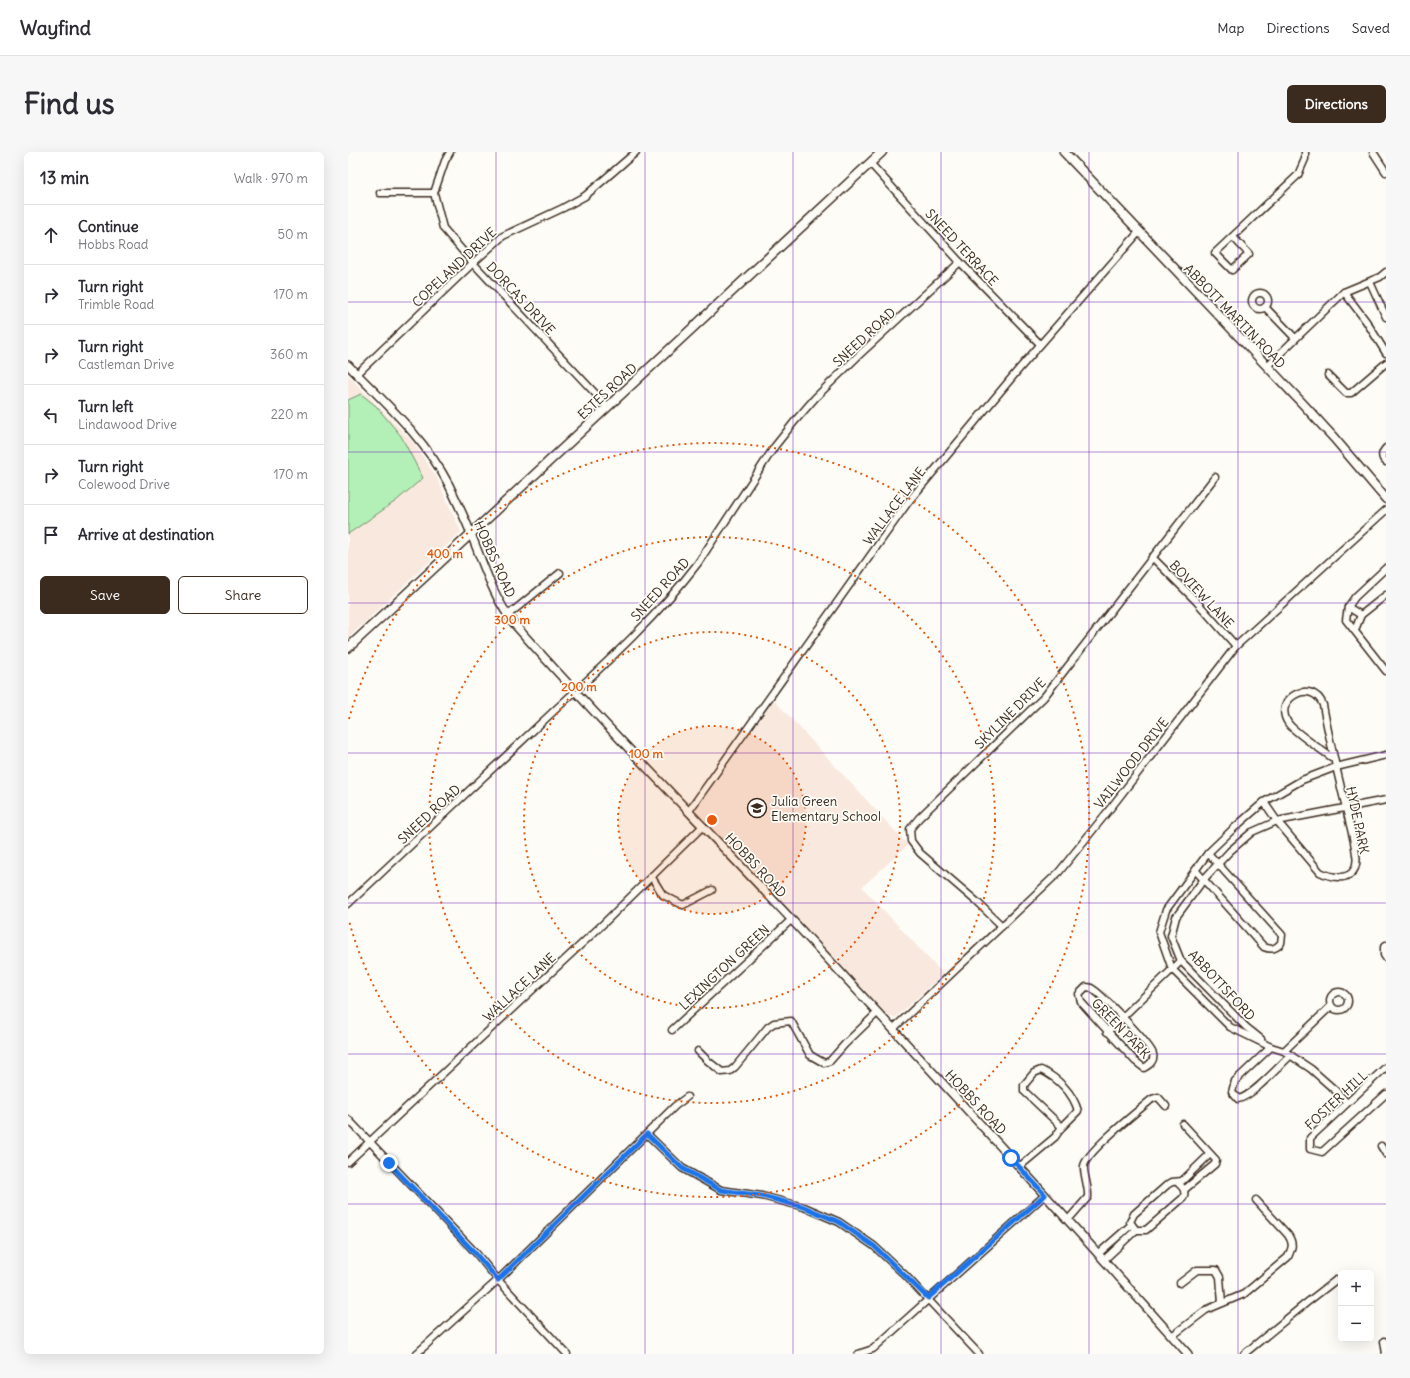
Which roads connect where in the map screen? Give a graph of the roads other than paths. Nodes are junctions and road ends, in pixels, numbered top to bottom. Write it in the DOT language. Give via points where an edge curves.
graph roads {
  1 [pos="450,152"];
  2 [pos="636,152"];
  3 [pos="882,152"];
  4 [pos="1064,152"];
  5 [pos="1305,152"];
  6 [pos="1372,152"];
  7 [pos="870,163"];
  8 [pos="1386,172"];
  9 [pos="380,193"];
  10 [pos="434,193"];
  11 [pos="1139,232"];
  12 [pos="1233,237"];
  13 [pos="960,262"];
  14 [pos="473,263"];
  15 [pos="1386,272"];
  16 [pos="1370,282"];
  17 [pos="1344,292"];
  18 [pos="1265,308"];
  19 [pos="1386,317"];
  20 [pos="1295,338"];
  21 [pos="1040,344"];
  22 [pos="1386,353"];
  23 [pos="1386,363"];
  24 [pos="348,365"];
  25 [pos="1267,366"];
  26 [pos="357,374"];
  27 [pos="1328,375"];
  28 [pos="607,406"];
  29 [pos="1386,448"];
  30 [pos="1386,462"];
  31 [pos="1215,477"];
  32 [pos="1386,499"];
  33 [pos="1386,510"];
  34 [pos="471,533"];
  35 [pos="1152,557"];
  36 [pos="1386,568"];
  37 [pos="560,573"];
  38 [pos="1386,595"];
  39 [pos="1348,607"];
  40 [pos="508,615"];
  41 [pos="1361,615"];
  42 [pos="1355,630"];
  43 [pos="1236,646"];
  44 [pos="348,648"];
  45 [pos="1386,671"];
  46 [pos="575,691"];
  47 [pos="1386,755"];
  48 [pos="1334,759"];
  49 [pos="1336,767"];
  50 [pos="1386,800"];
  51 [pos="1264,802"];
  52 [pos="1345,808"];
  53 [pos="689,811"];
  54 [pos="1277,821"];
  55 [pos="703,826"];
  56 [pos="1208,853"];
  57 [pos="1218,864"];
  58 [pos="1196,871"];
  59 [pos="651,876"];
  60 [pos="1204,879"];
  61 [pos="712,890"];
  62 [pos="348,904"];
  63 [pos="791,920"];
  64 [pos="1002,926"];
  65 [pos="1386,946"];
  66 [pos="1386,958"];
  67 [pos="1181,961"];
  68 [pos="1172,969"];
  69 [pos="1331,1006"];
  70 [pos="878,1013"];
  71 [pos="1122,1016"];
  72 [pos="892,1029"];
  73 [pos="672,1030"];
  74 [pos="1107,1032"];
  75 [pos="1271,1047"];
  76 [pos="698,1051"];
  77 [pos="1284,1051"];
  78 [pos="1291,1055"];
  79 [pos="1386,1067"];
  80 [pos="1386,1094"];
  81 [pos="687,1098"];
  82 [pos="1347,1103"];
  83 [pos="1166,1106"];
  84 [pos="348,1119"];
  85 [pos="1183,1124"];
  86 [pos="1062,1127"];
  87 [pos="647,1134"];
  88 [pos="369,1142"];
  89 [pos="1381,1146"];
  90 [pos="1210,1154"];
  91 [pos="1386,1154"];
  92 [pos="348,1162"];
  93 [pos="1019,1167"];
  94 [pos="1177,1182"];
  95 [pos="1184,1190"];
  96 [pos="1045,1195"];
  97 [pos="1256,1200"];
  98 [pos="1068,1220"];
  99 [pos="1131,1225"];
  100 [pos="1136,1230"];
  101 [pos="1098,1254"];
  102 [pos="1104,1260"];
  103 [pos="498,1280"];
  104 [pos="1338,1280"];
  105 [pos="1180,1284"];
  106 [pos="928,1298"];
  107 [pos="1222,1303"];
  108 [pos="1172,1336"];
  109 [pos="1384,1341"];
  110 [pos="416,1354"];
  111 [pos="567,1354"];
  112 [pos="858,1354"];
  113 [pos="979,1354"];
  114 [pos="1188,1354"];
  115 [pos="1244,1354"];
  116 [pos="1386,1354"];
  1 -- 10 [label="street"];
  2 -- 14 [label="street, COPELAND DRIVE" via="585,196 503,236"];
  3 -- 7 [label="main road, ESTES ROAD"];
  4 -- 11 [label="main road, ABBOTT MARTIN ROAD"];
  5 -- 12 [label="street" via="1305,159 1298,175"];
  6 -- 8 [label="street"];
  7 -- 13 [label="street, SNEED TERRACE"];
  7 -- 28 [label="main road, ESTES ROAD"];
  9 -- 10 [label="street"];
  10 -- 14 [label="street, DORCAS DRIVE" via="443,228"];
  11 -- 21 [label="street, WALLACE LANE"];
  11 -- 25 [label="main road, ABBOTT MARTIN ROAD"];
  12 -- 12 [label="street" via="1215,253 1232,270 1249,254"];
  13 -- 21 [label="street, SNEED TERRACE"];
  13 -- 46 [label="street, SNEED ROAD" via="815,398 775,446 684,582 650,619"];
  14 -- 26 [label="street, COPELAND DRIVE"];
  14 -- 28 [label="street, DORCAS DRIVE"];
  15 -- 16 [label="street"];
  16 -- 17 [label="street"];
  16 -- 19 [label="street"];
  17 -- 20 [label="street"];
  17 -- 22 [label="street"];
  18 -- 20 [label="street"];
  20 -- 25 [label="street"];
  21 -- 53 [label="street, WALLACE LANE" via="909,501"];
  23 -- 27 [label="street" via="1351,393 1346,393"];
  24 -- 26 [label="street, HOBBS ROAD"];
  25 -- 32 [label="main road, ABBOTT MARTIN ROAD"];
  26 -- 34 [label="street, HOBBS ROAD" via="418,438 434,459"];
  28 -- 34 [label="main road, ESTES ROAD"];
  29 -- 30 [label="street" via="1382,452 1382,458"];
  31 -- 35 [label="street, SKYLINE DRIVE"];
  33 -- 43 [label="street, VAILWOOD DRIVE"];
  34 -- 40 [label="street, HOBBS ROAD" via="499,601"];
  34 -- 44 [label="main road, ESTES ROAD"];
  35 -- 43 [label="street, BOVIEW LANE"];
  35 -- 64 [label="street, SKYLINE DRIVE" via="1044,697 910,829 912,841 920,853"];
  36 -- 39 [label="street" via="1355,596"];
  37 -- 40 [label="street"];
  38 -- 41 [label="street"];
  39 -- 41 [label="street"];
  39 -- 42 [label="street" via="1346,620"];
  40 -- 46 [label="street, HOBBS ROAD"];
  41 -- 42 [label="street"];
  42 -- 45 [label="street"];
  43 -- 64 [label="street, VAILWOOD DRIVE" via="1059,872"];
  46 -- 53 [label="street, HOBBS ROAD"];
  46 -- 62 [label="street, SNEED ROAD"];
  47 -- 49 [label="street, ABBOTTSFORD"];
  48 -- 48 [label="street, HYDE PARK" via="1321,701 1308,692 1292,695 1286,703 1284,713 1288,723"];
  48 -- 49 [label="street, HYDE PARK"];
  49 -- 51 [label="street, ABBOTTSFORD" via="1302,780"];
  49 -- 52 [label="street, HYDE PARK"];
  50 -- 52 [label="street, ABBOTTSFORD"];
  51 -- 54 [label="street, HYDE PARK"];
  51 -- 56 [label="street, ABBOTTSFORD"];
  52 -- 54 [label="street, ABBOTTSFORD"];
  52 -- 54 [label="street, HYDE PARK" via="1357,856 1355,868 1342,878 1320,872"];
  53 -- 55 [label="street, HOBBS ROAD"];
  54 -- 57 [label="street, ABBOTTSFORD" via="1252,832"];
  55 -- 59 [label="street, WALLACE LANE"];
  55 -- 63 [label="street, HOBBS ROAD"];
  56 -- 57 [label="street"];
  56 -- 58 [label="street, ABBOTTSFORD"];
  57 -- 60 [label="street, ABBOTTSFORD"];
  57 -- 60 [label="street" via="1282,935 1281,943 1274,949 1264,947"];
  58 -- 60 [label="street"];
  58 -- 68 [label="street, ABBOTTSFORD" via="1166,910 1159,932"];
  59 -- 61 [label="street" via="663,895 683,905"];
  59 -- 88 [label="street, WALLACE LANE" via="604,924"];
  60 -- 67 [label="street, ABBOTTSFORD" via="1176,917 1171,936"];
  63 -- 70 [label="street, HOBBS ROAD"];
  63 -- 73 [label="street, LEXINGTON GREEN"];
  64 -- 72 [label="street, VAILWOOD DRIVE"];
  65 -- 66 [label="street"];
  67 -- 68 [label="street"];
  67 -- 75 [label="street, ABBOTTSFORD" via="1246,1027"];
  68 -- 71 [label="street"];
  68 -- 75 [label="street, ABBOTTSFORD" via="1230,1027"];
  69 -- 77 [label="street"];
  70 -- 72 [label="street, HOBBS ROAD"];
  70 -- 76 [label="street" via="830,1061 824,1063 810,1055 791,1021 774,1023 768,1027 735,1068 730,1070 722,1072"];
  71 -- 74 [label="street" via="1121,1020"];
  71 -- 74 [label="street, GREEN PARK" via="1092,988 1086,987 1082,990 1079,994 1081,1002"];
  71 -- 74 [label="street, GREEN PARK" via="1154,1055 1149,1066 1144,1068 1135,1061"];
  72 -- 93 [label="street, HOBBS ROAD"];
  75 -- 77 [label="street, ABBOTTSFORD"];
  75 -- 78 [label="street" via="1235,1081 1232,1092 1238,1099 1265,1080"];
  77 -- 78 [label="street, ABBOTTSFORD"];
  78 -- 82 [label="street, ABBOTTSFORD" via="1310,1068"];
  79 -- 82 [label="street, FOSTER HILL"];
  80 -- 82 [label="street, FOSTER HILL" via="1322,1152 1310,1149 1310,1138"];
  81 -- 87 [label="street" via="675,1106"];
  83 -- 98 [label="street" via="1158,1097 1152,1099 1100,1144 1084,1166 1088,1197"];
  84 -- 88 [label="street"];
  85 -- 90 [label="street"];
  86 -- 86 [label="street" via="1024,1091 1024,1085 1034,1072 1041,1070 1047,1073 1064,1086 1076,1102 1078,1111"];
  86 -- 93 [label="street" via="1055,1137"];
  87 -- 103 [label="street"];
  87 -- 106 [label="street" via="682,1168 721,1190 762,1196 804,1207 839,1222 874,1246"];
  88 -- 92 [label="street, WALLACE LANE"];
  88 -- 103 [label="street"];
  89 -- 91 [label="street"];
  90 -- 94 [label="street" via="1182,1181"];
  90 -- 95 [label="street" via="1216,1160 1215,1164"];
  93 -- 96 [label="street, HOBBS ROAD"];
  94 -- 95 [label="street"];
  94 -- 99 [label="street" via="1167,1185 1134,1214"];
  95 -- 100 [label="street" via="1183,1198 1146,1230"];
  96 -- 98 [label="street, HOBBS ROAD"];
  96 -- 106 [label="street"];
  97 -- 107 [label="street" via="1288,1235 1292,1248 1288,1257 1244,1294"];
  98 -- 101 [label="street, HOBBS ROAD"];
  99 -- 100 [label="street"];
  99 -- 101 [label="street"];
  100 -- 102 [label="street"];
  101 -- 102 [label="street, HOBBS ROAD"];
  102 -- 108 [label="street, HOBBS ROAD"];
  103 -- 110 [label="street"];
  103 -- 111 [label="street"];
  104 -- 115 [label="street"];
  105 -- 107 [label="street" via="1197,1270 1216,1270 1220,1277"];
  106 -- 112 [label="street" via="873,1349"];
  106 -- 113 [label="street"];
  107 -- 108 [label="street" via="1206,1310"];
  108 -- 114 [label="street, HOBBS ROAD"];
  109 -- 116 [label="street"];
}
